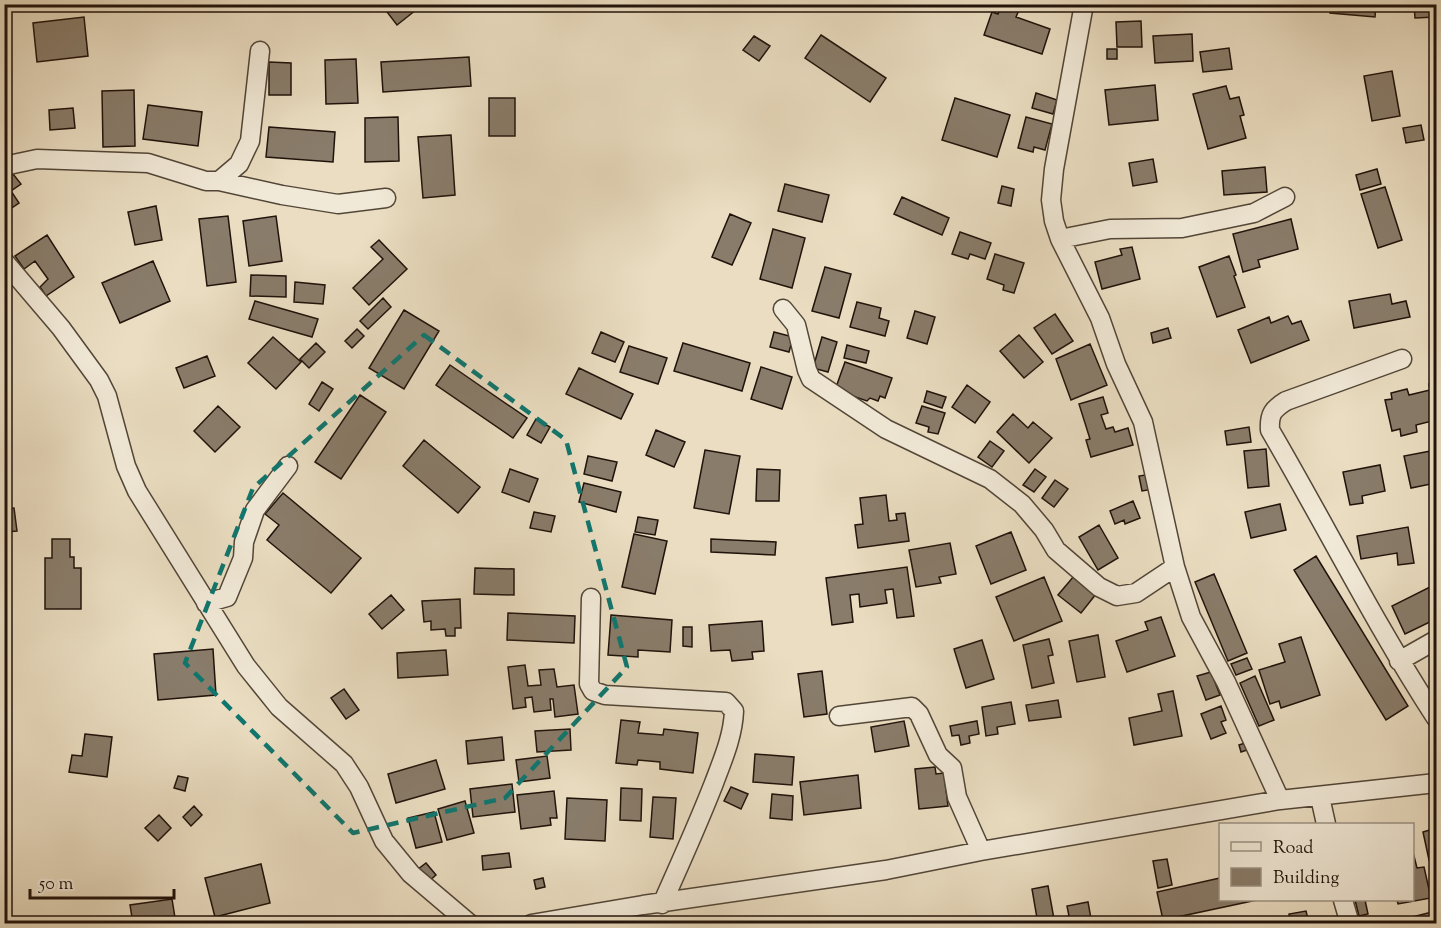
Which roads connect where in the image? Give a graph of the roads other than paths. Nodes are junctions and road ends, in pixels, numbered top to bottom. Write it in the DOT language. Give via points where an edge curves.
graph roads {
  1 [pos="1084,4"];
  2 [pos="260,51"];
  3 [pos="4,166"];
  4 [pos="219,181"];
  5 [pos="1285,197"];
  6 [pos="386,198"];
  7 [pos="1060,239"];
  8 [pos="4,261"];
  9 [pos="783,309"];
  10 [pos="1402,359"];
  11 [pos="288,466"];
  12 [pos="1175,567"];
  13 [pos="591,598"];
  14 [pos="206,603"];
  15 [pos="1437,640"];
  16 [pos="1399,661"];
  17 [pos="839,716"];
  18 [pos="1437,718"];
  19 [pos="1437,783"];
  20 [pos="1320,796"];
  21 [pos="1280,800"];
  22 [pos="1326,823"];
  23 [pos="981,850"];
  24 [pos="1343,901"];
  25 [pos="662,904"];
  26 [pos="609,917"];
  27 [pos="470,924"];
  28 [pos="531,924"];
  29 [pos="1350,924"];
  1 -- 7 [label="street" via="1052,190"];
  2 -- 4 [label="street" via="250,141 239,164"];
  3 -- 4 [label="street" via="37,159 148,163 206,181"];
  4 -- 6 [label="street" via="338,204"];
  5 -- 7 [label="street" via="1254,213 1182,228 1110,229"];
  7 -- 12 [label="street" via="1100,318 1143,422"];
  8 -- 14 [label="street" via="62,328 99,380 137,491"];
  9 -- 12 [label="street" via="796,325 812,379 886,429 990,479 1022,504 1056,550 1099,587 1117,596 1136,593"];
  10 -- 16 [label="street" via="1286,400 1269,417 1270,430"];
  11 -- 14 [label="street" via="255,510 243,558 227,597"];
  12 -- 21 [label="street" via="1191,617 1226,681"];
  13 -- 25 [label="street" via="589,684 593,691 726,702 734,711 722,761"];
  14 -- 27 [label="street" via="246,666 279,707 344,764 384,841 411,874"];
  15 -- 16 [label="street"];
  16 -- 18 [label="street"];
  17 -- 23 [label="street" via="912,707 938,755 952,768 957,797"];
  19 -- 20 [label="street"];
  20 -- 21 [label="street"];
  20 -- 22 [label="street"];
  21 -- 23 [label="street"];
  23 -- 25 [label="street" via="874,872"];
  24 -- 29 [label="street"];
  25 -- 26 [label="street"];
  26 -- 28 [label="street"];
}
